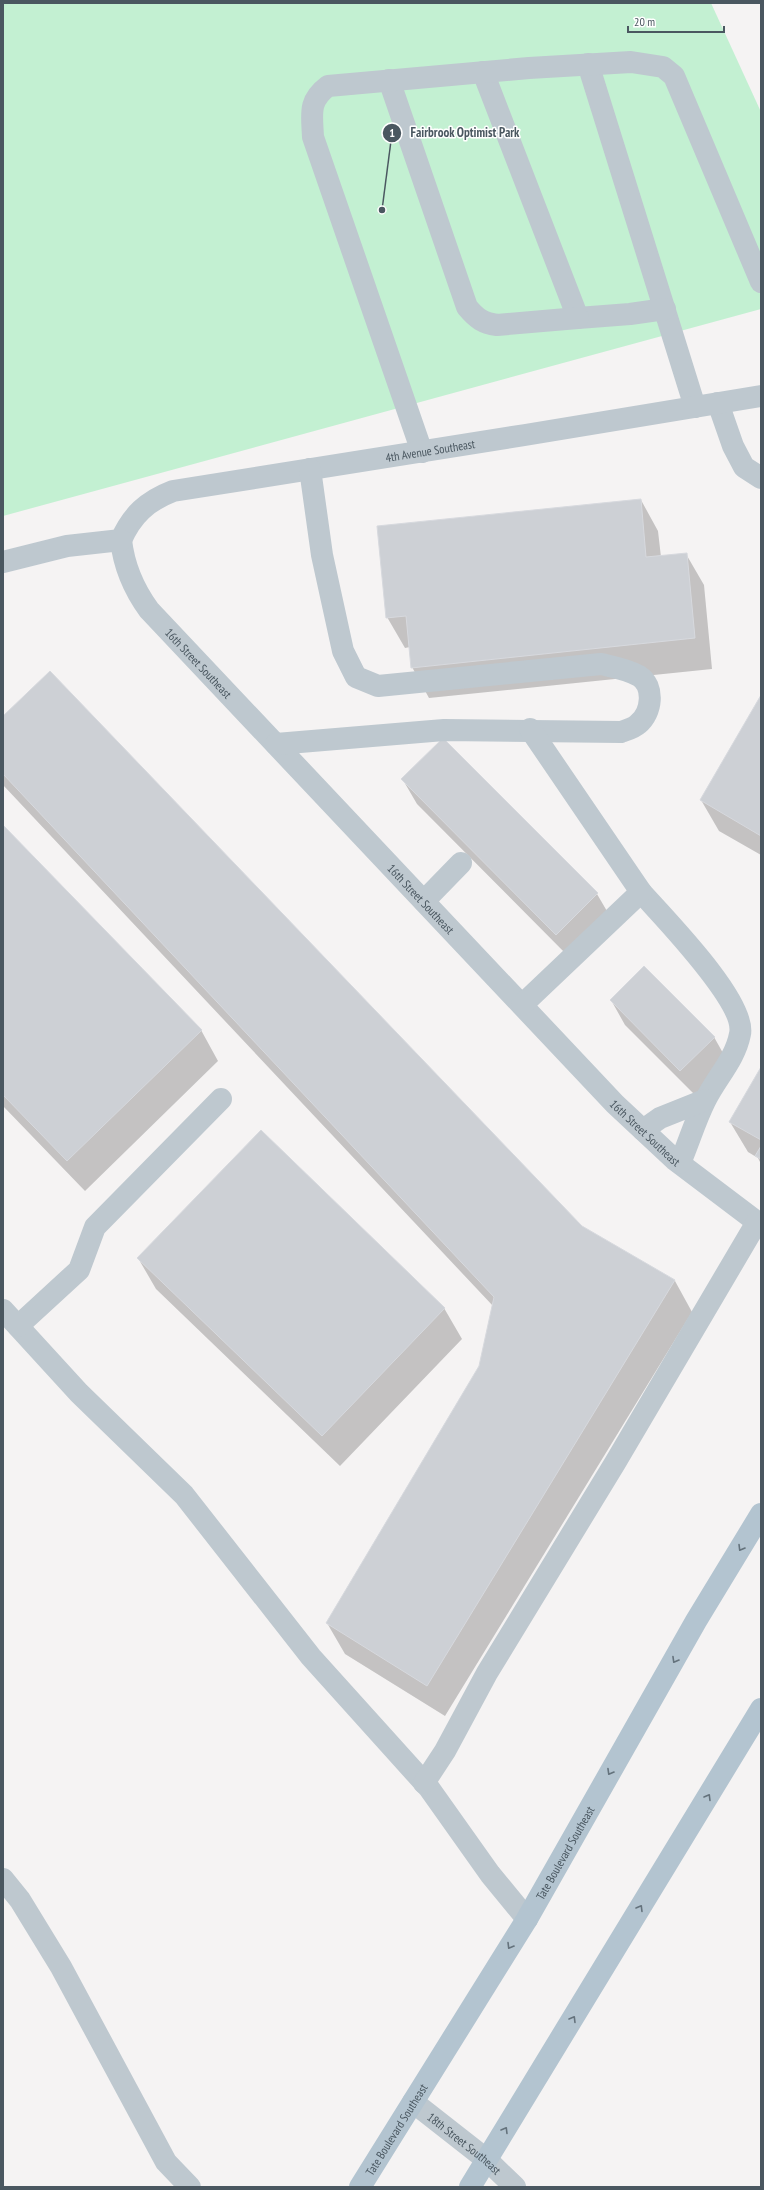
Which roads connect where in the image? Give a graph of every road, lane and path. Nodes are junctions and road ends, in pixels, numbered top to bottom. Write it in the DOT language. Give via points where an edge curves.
graph roads {
  1 [pos="588,64"];
  2 [pos="483,72"];
  3 [pos="389,80"];
  4 [pos="761,282"];
  5 [pos="664,309"];
  6 [pos="578,318"];
  7 [pos="761,396"];
  8 [pos="718,403"];
  9 [pos="695,407"];
  10 [pos="422,452"];
  11 [pos="310,469"];
  12 [pos="761,478"];
  13 [pos="121,540"];
  14 [pos="3,562"];
  15 [pos="530,729"];
  16 [pos="276,744"];
  17 [pos="461,863"];
  18 [pos="641,892"];
  19 [pos="424,901"];
  20 [pos="522,1005"];
  21 [pos="221,1099"];
  22 [pos="705,1100"];
  23 [pos="643,1130"];
  24 [pos="680,1163"];
  25 [pos="759,1224"];
  26 [pos="3,1310"];
  27 [pos="18,1326"];
  28 [pos="761,1514"];
  29 [pos="761,1709"];
  30 [pos="424,1783"];
  31 [pos="3,1879"];
  32 [pos="526,1920"];
  33 [pos="413,2102"];
  34 [pos="487,2160"];
  35 [pos="190,2187"];
  36 [pos="360,2187"];
  37 [pos="470,2187"];
  38 [pos="515,2187"];
  1 -- 2 [label="street"];
  1 -- 4 [label="street" via="631,62 663,67 674,76"];
  1 -- 5 [label="street"];
  2 -- 3 [label="street"];
  2 -- 6 [label="street"];
  3 -- 6 [label="street" via="468,307 476,318 484,323 497,325"];
  3 -- 10 [label="street" via="328,86 318,93 311,108 313,137"];
  5 -- 6 [label="street"];
  5 -- 9 [label="street"];
  7 -- 8 [label="street, 4th Avenue Southeast"];
  8 -- 9 [label="street, 4th Avenue Southeast"];
  8 -- 12 [label="street" via="733,446 744,467"];
  9 -- 10 [label="street, 4th Avenue Southeast"];
  10 -- 11 [label="street, 4th Avenue Southeast"];
  11 -- 13 [label="street, 4th Avenue Southeast" via="172,491 144,506 127,525"];
  11 -- 15 [label="street" via="322,555 335,614 343,650 356,677 378,686 601,664 640,676 650,691 649,712 638,724 622,732"];
  13 -- 14 [label="street" via="67,546"];
  13 -- 16 [label="street, 16th Street Southeast" via="123,559 130,577 149,610"];
  15 -- 16 [label="street" via="444,730"];
  15 -- 18 [label="street"];
  16 -- 19 [label="street, 16th Street Southeast"];
  17 -- 19 [label="street"];
  18 -- 20 [label="street"];
  18 -- 22 [label="street" via="724,989 736,1011 741,1032 734,1051"];
  19 -- 20 [label="street, 16th Street Southeast"];
  20 -- 23 [label="street, 16th Street Southeast" via="615,1104"];
  21 -- 27 [label="street" via="95,1227 79,1270"];
  22 -- 23 [label="street" via="660,1118"];
  22 -- 24 [label="street"];
  23 -- 24 [label="street, 16th Street Southeast"];
  24 -- 25 [label="street, 16th Street Southeast"];
  25 -- 30 [label="street" via="488,1672 445,1751"];
  26 -- 27 [label="street"];
  27 -- 30 [label="street" via="79,1393 184,1496 311,1657"];
  28 -- 32 [label="main road, Tate Boulevard Southeast, one-way" via="696,1621"];
  34 -- 29 [label="main road, one-way"];
  30 -- 32 [label="street"];
  31 -- 35 [label="street" via="20,1900 61,1967 166,2162"];
  32 -- 33 [label="main road, Tate Boulevard Southeast, one-way"];
  33 -- 34 [label="street, 18th Street Southeast"];
  33 -- 36 [label="main road, Tate Boulevard Southeast"];
  34 -- 37 [label="main road"];
  34 -- 38 [label="street, 18th Street Southeast"];
}
